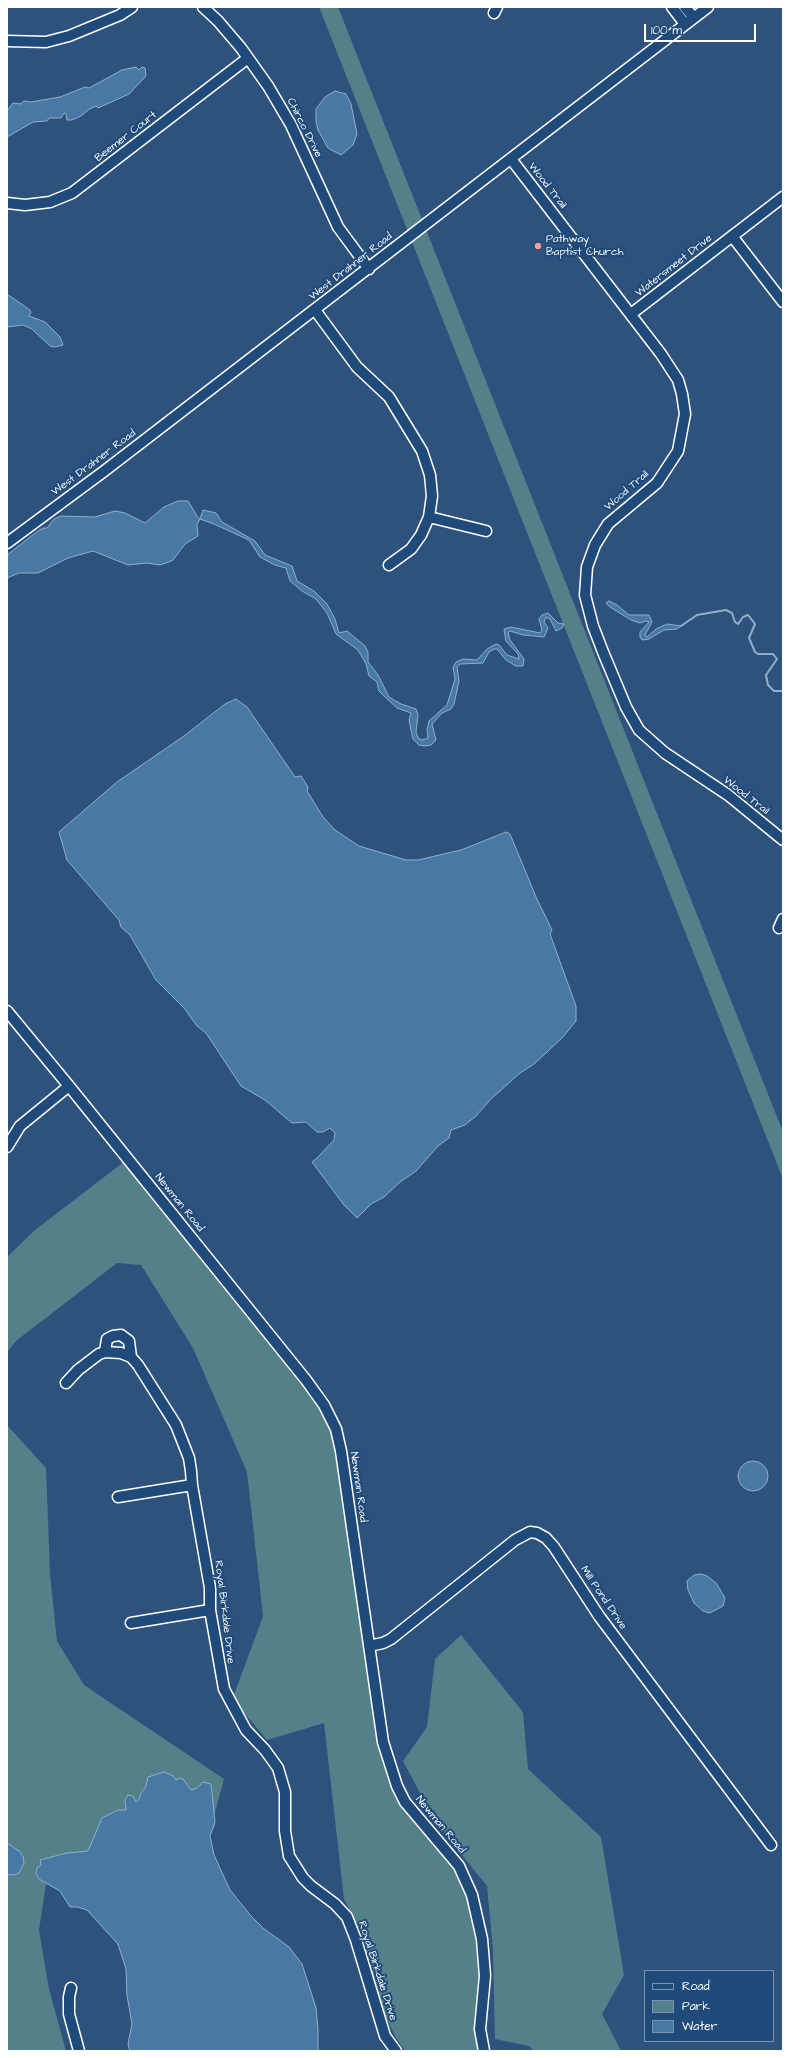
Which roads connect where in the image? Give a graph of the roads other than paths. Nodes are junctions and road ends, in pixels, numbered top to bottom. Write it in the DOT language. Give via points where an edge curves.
graph roads {
  1 [pos="132,7"];
  2 [pos="203,7"];
  3 [pos="672,7"];
  4 [pos="685,7"];
  5 [pos="708,7"];
  6 [pos="694,18"];
  7 [pos="685,24"];
  8 [pos="7,41"];
  9 [pos="248,58"];
  10 [pos="511,159"];
  11 [pos="783,197"];
  12 [pos="7,203"];
  13 [pos="732,236"];
  14 [pos="369,269"];
  15 [pos="783,302"];
  16 [pos="315,310"];
  17 [pos="631,314"];
  18 [pos="429,518"];
  19 [pos="486,531"];
  20 [pos="7,543"];
  21 [pos="389,565"];
  22 [pos="783,840"];
  23 [pos="7,1011"];
  24 [pos="69,1086"];
  25 [pos="7,1147"];
  26 [pos="105,1352"];
  27 [pos="131,1357"];
  28 [pos="66,1383"];
  29 [pos="192,1486"];
  30 [pos="118,1497"];
  31 [pos="210,1610"];
  32 [pos="131,1623"];
  33 [pos="369,1646"];
  34 [pos="771,1845"];
  35 [pos="71,1988"];
  36 [pos="79,2051"];
  37 [pos="396,2051"];
  38 [pos="484,2051"];
  1 -- 8 [label="street" via="114,18 70,36 46,42"];
  2 -- 9 [label="street, Chirco Drive"];
  3 -- 7 [label="street"];
  4 -- 6 [label="street"];
  5 -- 6 [label="street, West Drahner Road"];
  6 -- 7 [label="street, West Drahner Road"];
  7 -- 10 [label="street, West Drahner Road"];
  9 -- 12 [label="street, Beemer Court" via="72,193 50,202 25,205"];
  9 -- 14 [label="street, Chirco Drive" via="291,125 338,227"];
  10 -- 14 [label="street, West Drahner Road"];
  10 -- 17 [label="street, Wood Trail"];
  11 -- 13 [label="street, Watersmeet Drive"];
  13 -- 15 [label="street"];
  13 -- 17 [label="street, Watersmeet Drive"];
  14 -- 16 [label="street, West Drahner Road"];
  16 -- 18 [label="street" via="357,367 389,397 422,451 430,475 432,496"];
  16 -- 20 [label="street, West Drahner Road"];
  17 -- 22 [label="street, Wood Trail" via="662,354 678,380 685,414 683,431 678,451 657,483 608,524 595,545 587,567 585,595 593,626 626,707 639,730 665,753 728,795"];
  18 -- 19 [label="street"];
  18 -- 21 [label="street" via="411,549"];
  23 -- 24 [label="street, Newman Road"];
  24 -- 25 [label="street" via="20,1126"];
  24 -- 33 [label="street, Newman Road" via="324,1405 336,1429 341,1451"];
  26 -- 27 [label="street" via="122,1353"];
  26 -- 27 [label="street, Royal Birkdale Drive" via="107,1339 121,1335 129,1341"];
  26 -- 28 [label="street" via="89,1361"];
  27 -- 29 [label="street, Royal Birkdale Drive" via="176,1425 189,1458"];
  29 -- 30 [label="street"];
  29 -- 31 [label="street, Royal Birkdale Drive" via="210,1588"];
  31 -- 32 [label="street"];
  31 -- 37 [label="street, Royal Birkdale Drive" via="224,1688 242,1723 266,1750 282,1779 289,1856 304,1878 347,1917 383,2031"];
  33 -- 34 [label="street, Mill Pond Drive" via="391,1639 515,1540 530,1532 537,1533 554,1547 599,1616"];
  33 -- 38 [label="street, Newman Road" via="383,1742 397,1786 418,1818 459,1866 479,1918 485,1976 480,2029"];
  35 -- 36 [label="street" via="68,1997 69,2014"];
}
